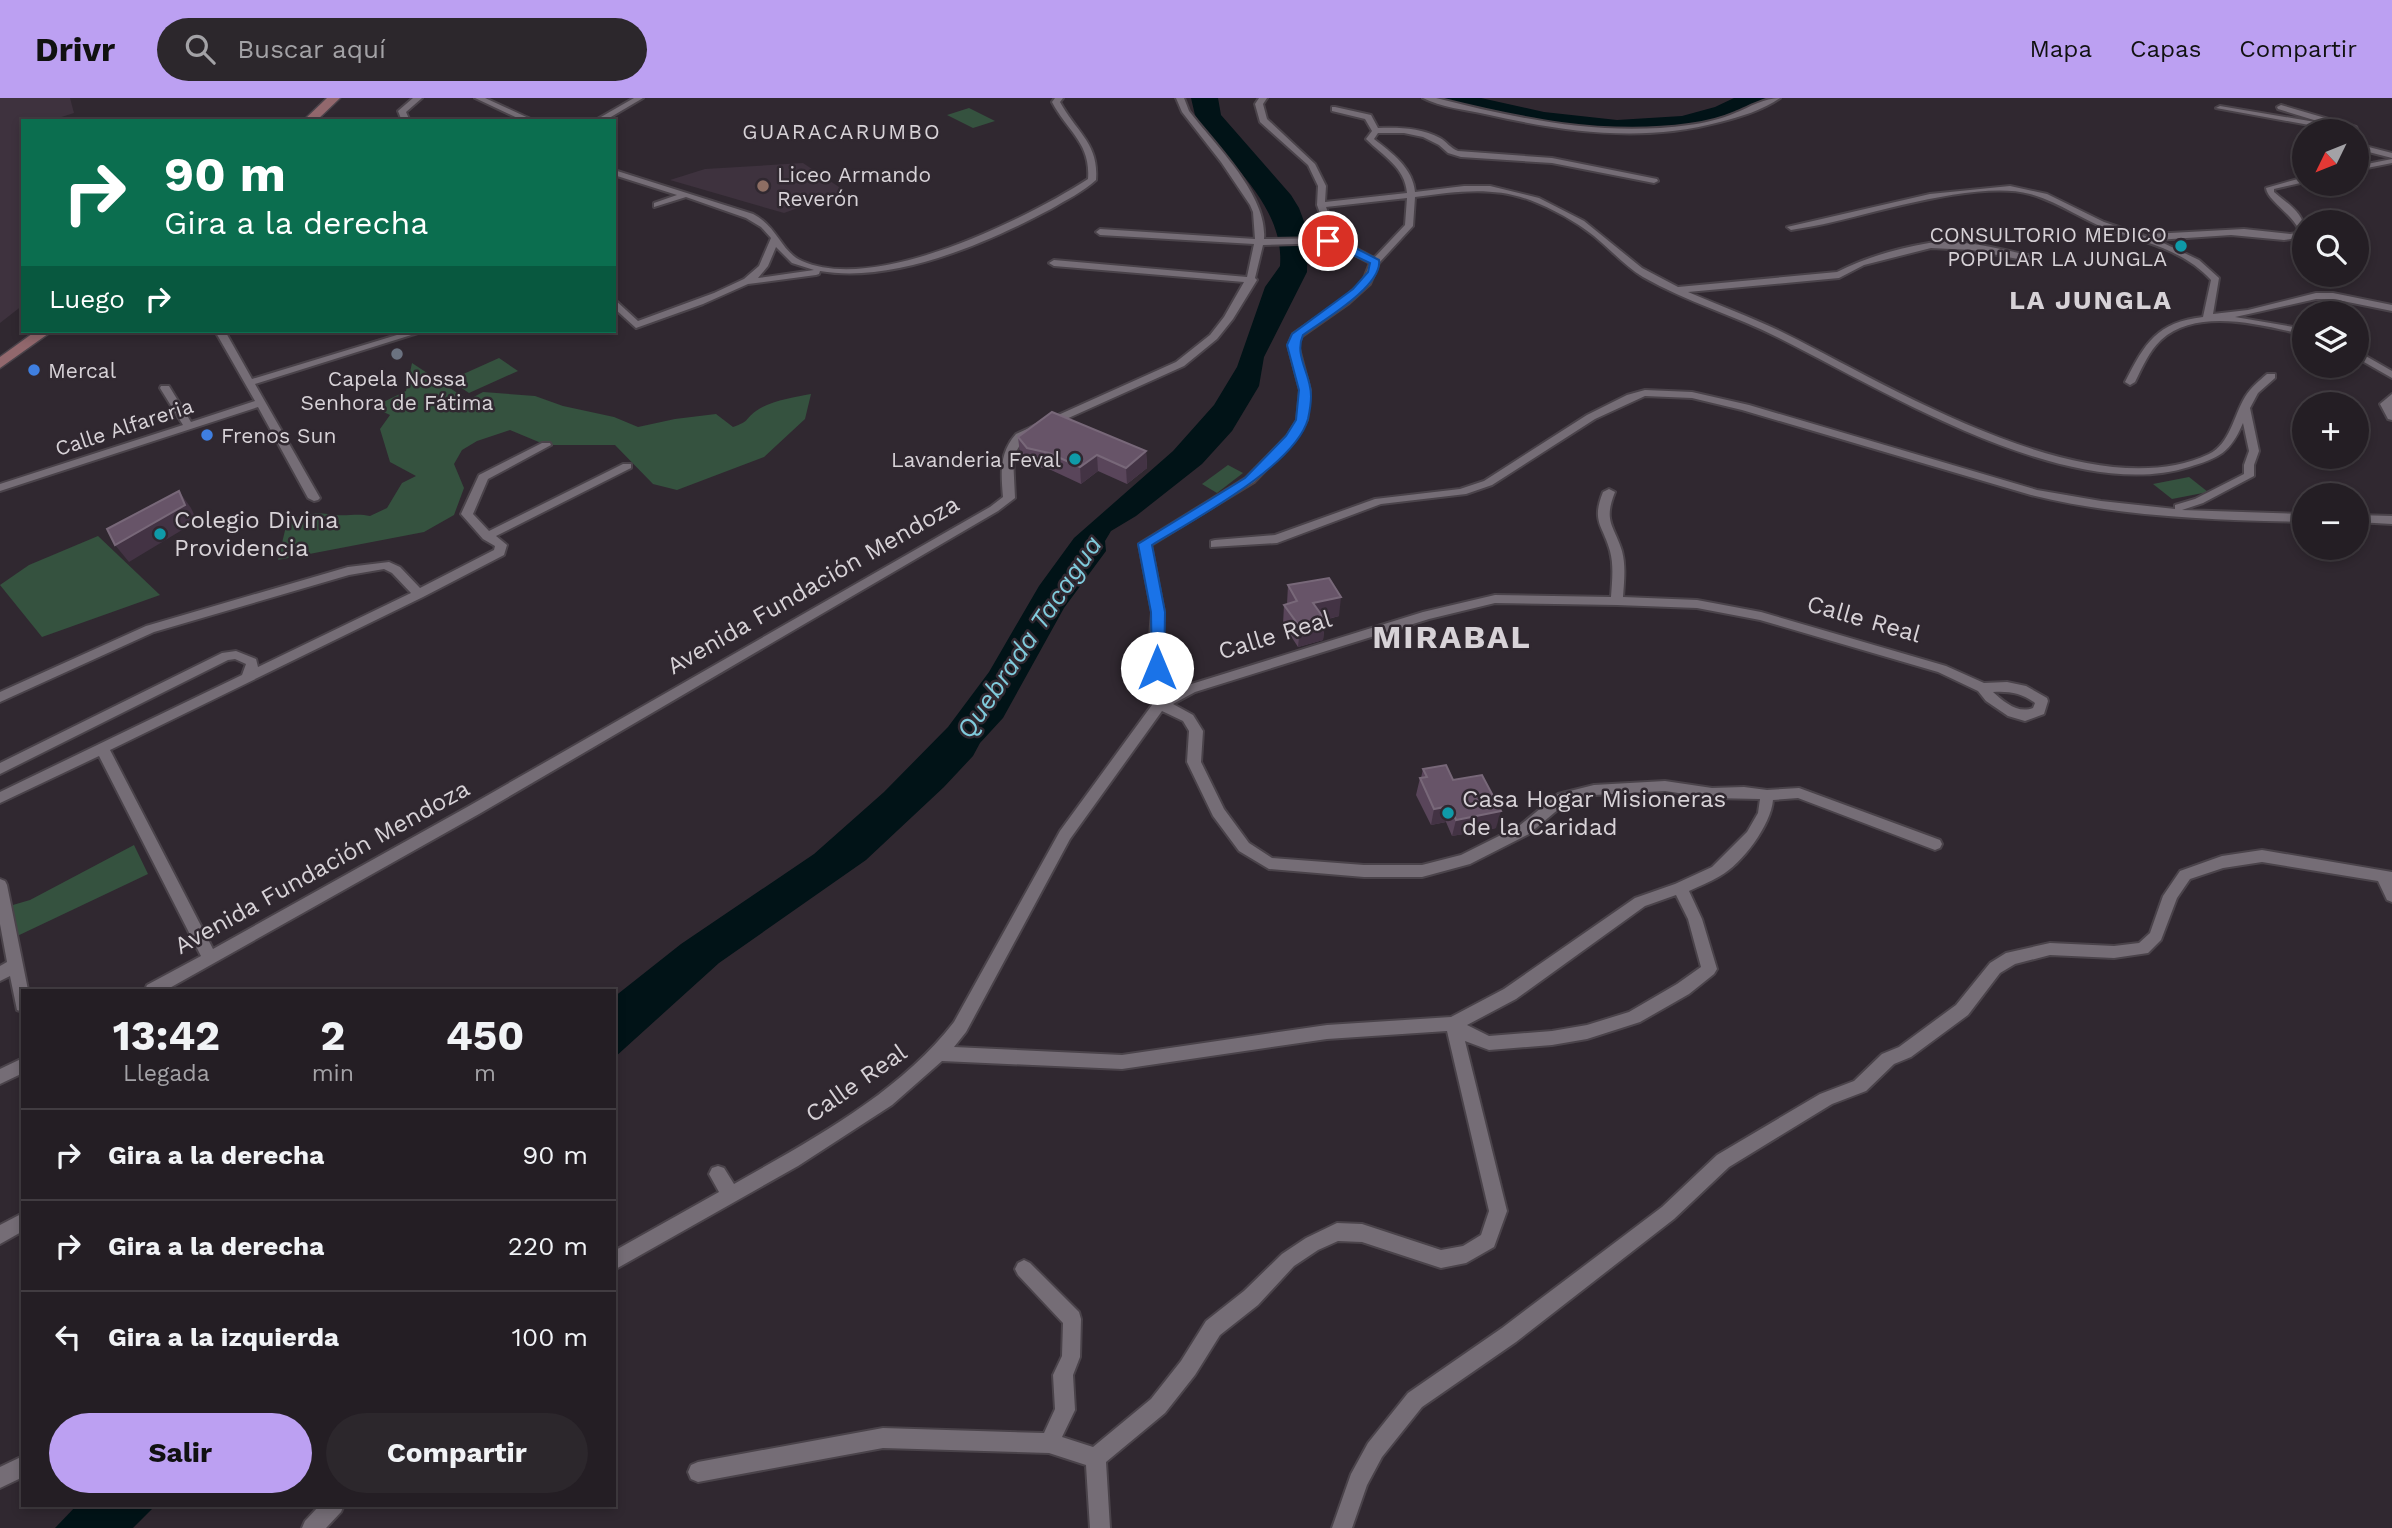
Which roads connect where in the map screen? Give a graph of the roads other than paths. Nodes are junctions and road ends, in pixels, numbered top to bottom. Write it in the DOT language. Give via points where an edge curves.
graph roads {
  1 [pos="334,98"];
  2 [pos="350,98"];
  3 [pos="418,98"];
  4 [pos="479,98"];
  5 [pos="1059,98"];
  6 [pos="1180,98"];
  7 [pos="1263,98"];
  8 [pos="1427,98"];
  9 [pos="1776,98"];
  10 [pos="2228,98"];
  11 [pos="636,99"];
  12 [pos="2220,107"];
  13 [pos="2281,107"];
  14 [pos="1335,109"];
  15 [pos="311,119"];
  16 [pos="329,119"];
  17 [pos="405,119"];
  18 [pos="526,119"];
  19 [pos="601,119"];
  20 [pos="2292,128"];
  21 [pos="1376,131"];
  22 [pos="2370,151"];
  23 [pos="2392,159"];
  24 [pos="2370,165"];
  25 [pos="616,173"];
  26 [pos="1654,180"];
  27 [pos="2292,182"];
  28 [pos="682,194"];
  29 [pos="1411,195"];
  30 [pos="657,205"];
  31 [pos="1321,205"];
  32 [pos="1791,227"];
  33 [pos="1100,232"];
  34 [pos="2137,235"];
  35 [pos="774,239"];
  36 [pos="1331,240"];
  37 [pos="1259,242"];
  38 [pos="2033,259"];
  39 [pos="1375,262"];
  40 [pos="1054,263"];
  41 [pos="842,271"];
  42 [pos="1252,280"];
  43 [pos="741,284"];
  44 [pos="1676,290"];
  45 [pos="616,304"];
  46 [pos="2392,307"];
  47 [pos="2208,317"];
  48 [pos="2292,330"];
  49 [pos="21,333"];
  50 [pos="42,333"];
  51 [pos="220,333"];
  52 [pos="412,333"];
  53 [pos="0,348"];
  54 [pos="2369,361"];
  55 [pos="0,364"];
  56 [pos="2392,375"];
  57 [pos="2272,376"];
  58 [pos="2130,382"];
  59 [pos="248,383"];
  60 [pos="165,387"];
  61 [pos="2392,397"];
  62 [pos="260,402"];
  63 [pos="2246,410"];
  64 [pos="2392,417"];
  65 [pos="188,425"];
  66 [pos="546,445"];
  67 [pos="627,466"];
  68 [pos="0,488"];
  69 [pos="1609,492"];
  70 [pos="314,498"];
  71 [pos="2167,510"];
  72 [pos="2292,516"];
  73 [pos="2369,517"];
  74 [pos="2392,517"];
  75 [pos="486,536"];
  76 [pos="1215,544"];
  77 [pos="419,594"];
  78 [pos="1617,601"];
  79 [pos="247,677"];
  80 [pos="1983,688"];
  81 [pos="0,697"];
  82 [pos="1159,706"];
  83 [pos="102,747"];
  84 [pos="0,769"];
  85 [pos="1767,795"];
  86 [pos="0,798"];
  87 [pos="1935,844"];
  88 [pos="2388,878"];
  89 [pos="0,885"];
  90 [pos="1680,888"];
  91 [pos="2392,896"];
  92 [pos="210,958"];
  93 [pos="16,965"];
  94 [pos="0,974"];
  95 [pos="155,989"];
  96 [pos="21,994"];
  97 [pos="1453,1024"];
  98 [pos="939,1054"];
  99 [pos="21,1066"];
  100 [pos="0,1077"];
  101 [pos="718,1174"];
  102 [pos="731,1195"];
  103 [pos="21,1222"];
  104 [pos="0,1235"];
  105 [pos="616,1260"];
  106 [pos="1024,1269"];
  107 [pos="1049,1443"];
  108 [pos="1096,1458"];
  109 [pos="21,1467"];
  110 [pos="698,1472"];
  111 [pos="0,1478"];
  112 [pos="332,1507"];
  113 [pos="312,1528"];
  114 [pos="1100,1528"];
  115 [pos="1342,1528"];
  1 -- 15 [label="main road"];
  2 -- 16 [label="main road"];
  3 -- 17 [label="street" via="402,111"];
  4 -- 18 [label="street"];
  5 -- 41 [label="street" via="1056,102 1061,113 1095,161 1092,180 972,243 889,266"];
  6 -- 37 [label="street, Avenida Fundación Mendoza" via="1257,211"];
  7 -- 31 [label="street" via="1259,104 1263,120 1311,164 1322,186"];
  8 -- 9 [label="street" via="1527,122 1621,133 1701,127 1740,116"];
  10 -- 12 [label="street"];
  11 -- 19 [label="street"];
  12 -- 13 [label="street" via="2353,129"];
  12 -- 20 [label="street"];
  14 -- 21 [label="street" via="1368,117"];
  21 -- 26 [label="street" via="1434,137 1457,154 1525,156"];
  21 -- 29 [label="street" via="1370,139 1396,160 1410,183"];
  22 -- 23 [label="street"];
  23 -- 24 [label="street"];
  25 -- 28 [label="street"];
  27 -- 34 [label="street" via="2270,188 2270,193 2299,218 2303,230 2293,238 2235,232"];
  28 -- 30 [label="street"];
  28 -- 35 [label="street" via="741,213 766,226"];
  29 -- 31 [label="street"];
  29 -- 39 [label="street" via="1409,226"];
  29 -- 44 [label="street" via="1469,186 1518,193 1576,219 1627,262"];
  31 -- 36 [label="street"];
  32 -- 34 [label="street" via="1945,192 1994,188 2043,195 2085,217"];
  33 -- 37 [label="street"];
  34 -- 47 [label="street" via="2182,255 2212,275 2216,280"];
  35 -- 41 [label="street" via="789,258 806,266"];
  35 -- 43 [label="street" via="760,272"];
  36 -- 37 [label="street"];
  36 -- 39 [label="street"];
  37 -- 42 [label="street, Avenida Fundación Mendoza"];
  38 -- 44 [label="street" via="1972,247 1931,245 1861,263 1839,275"];
  39 -- 82 [label="street" via="1360,288 1298,334 1293,345 1305,390 1302,420 1291,438 1250,480 1145,544 1158,612"];
  40 -- 42 [label="street"];
  41 -- 43 [label="street"];
  42 -- 92 [label="street, Avenida Fundación Mendoza" via="1213,338 1181,363 1020,436 1010,446 1007,458 1009,498 995,509"];
  43 -- 45 [label="street" via="636,325"];
  44 -- 63 [label="street" via="1775,332 1995,439 2104,470 2157,473 2213,456 2222,450"];
  46 -- 47 [label="street" via="2316,296 2248,313"];
  47 -- 48 [label="street"];
  47 -- 58 [label="street" via="2161,334"];
  49 -- 53 [label="main road"];
  50 -- 55 [label="main road"];
  51 -- 59 [label="street"];
  52 -- 59 [label="street"];
  54 -- 56 [label="street"];
  57 -- 63 [label="street" via="2253,392"];
  59 -- 62 [label="street"];
  60 -- 65 [label="street"];
  61 -- 64 [label="street" via="2385,404"];
  62 -- 65 [label="street, Calle Alfareria"];
  62 -- 70 [label="street"];
  63 -- 71 [label="street" via="2254,451 2249,476 2199,501"];
  65 -- 68 [label="street, Calle Alfareria"];
  66 -- 75 [label="street" via="483,477 467,514"];
  67 -- 75 [label="street"];
  69 -- 78 [label="street" via="1601,508 1618,558"];
  71 -- 72 [label="street"];
  71 -- 76 [label="street" via="2035,493 1745,407 1662,393 1638,395 1615,404 1488,483 1462,492 1379,501 1277,539"];
  73 -- 74 [label="street"];
  75 -- 77 [label="street" via="501,545 500,552"];
  77 -- 79 [label="street"];
  77 -- 81 [label="street" via="385,565 348,571 150,629"];
  78 -- 80 [label="street, Calle Real" via="1697,604 1761,616 1942,669"];
  78 -- 82 [label="street, Calle Real" via="1495,599 1441,611 1190,689"];
  79 -- 83 [label="street"];
  79 -- 84 [label="street" via="252,662 226,656"];
  82 -- 85 [label="street" via="1188,718 1196,731 1194,762 1218,812 1244,847 1269,863 1295,867 1422,871 1465,860 1524,831 1563,798 1594,790 1665,786"];
  82 -- 98 [label="street, Calle Real" via="1065,835 961,1027"];
  83 -- 86 [label="street"];
  83 -- 92 [label="street"];
  85 -- 87 [label="street" via="1799,793"];
  85 -- 90 [label="street" via="1765,813 1752,836 1717,871"];
  88 -- 91 [label="street"];
  88 -- 115 [label="street" via="2262,856 2222,862 2185,875 2170,896 2156,936 2143,949 2050,949 2011,958 1995,968 1962,1010 1906,1052 1888,1059 1860,1086 1826,1100 1723,1161 1668,1213 1415,1400 1375,1450 1358,1481"];
  89 -- 93 [label="street"];
  90 -- 97 [label="street" via="1640,902 1510,993"];
  90 -- 97 [label="street" via="1695,919 1709,969 1683,989 1634,1017 1552,1038 1489,1043"];
  92 -- 95 [label="street, Avenida Fundación Mendoza"];
  93 -- 94 [label="street"];
  93 -- 96 [label="street"];
  97 -- 98 [label="street" via="1327,1032 1122,1062"];
  97 -- 108 [label="street" via="1498,1211 1488,1241 1466,1254 1441,1259 1362,1233 1337,1232 1312,1244 1213,1328 1158,1406"];
  98 -- 102 [label="street, Calle Real" via="886,1100"];
  99 -- 100 [label="street"];
  101 -- 102 [label="street"];
  102 -- 105 [label="street, Calle Real"];
  103 -- 104 [label="street"];
  106 -- 107 [label="street" via="1072,1319 1071,1357 1063,1375 1065,1410"];
  107 -- 108 [label="street"];
  107 -- 110 [label="street" via="883,1438"];
  108 -- 114 [label="street"];
  109 -- 111 [label="street"];
  112 -- 113 [label="street"];
}
